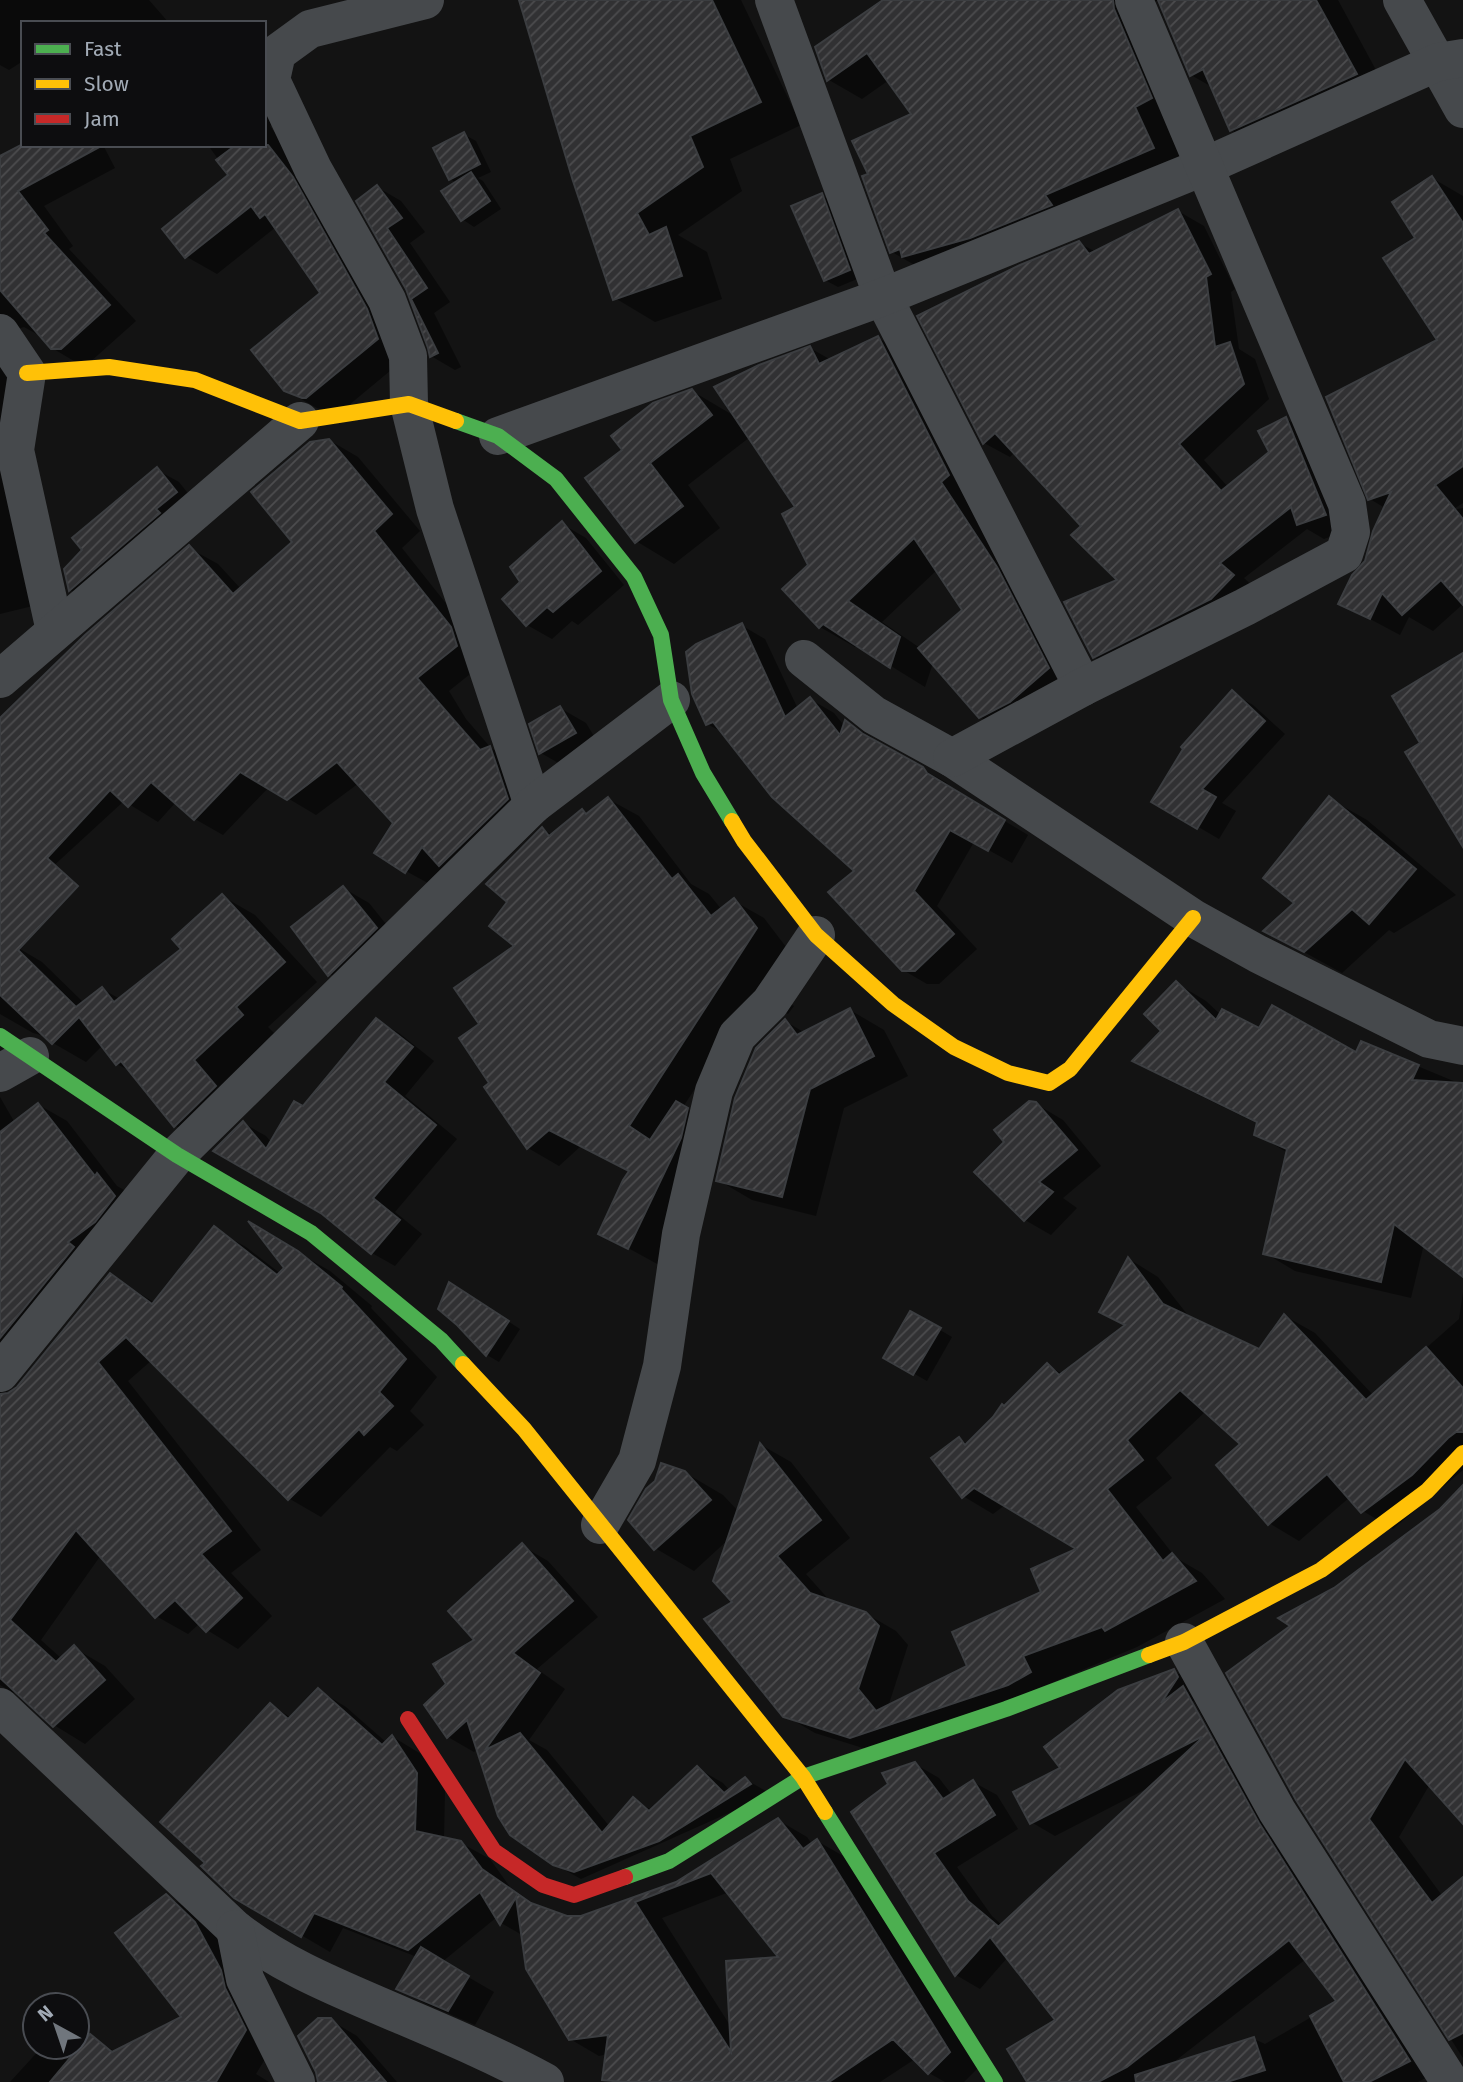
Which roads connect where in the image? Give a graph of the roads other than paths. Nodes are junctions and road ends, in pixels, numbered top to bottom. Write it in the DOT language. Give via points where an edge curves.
graph roads {
  1 [pos="425,0"];
  2 [pos="774,0"];
  3 [pos="1134,0"];
  4 [pos="1402,0"];
  5 [pos="1450,60"];
  6 [pos="1463,109"];
  7 [pos="1203,167"];
  8 [pos="883,297"];
  9 [pos="0,333"];
  10 [pos="27,373"];
  11 [pos="409,404"];
  12 [pos="300,421"];
  13 [pos="498,436"];
  14 [pos="55,631"];
  15 [pos="804,659"];
  16 [pos="0,679"];
  17 [pos="1083,687"];
  18 [pos="671,700"];
  19 [pos="952,758"];
  20 [pos="533,805"];
  21 [pos="1194,918"];
  22 [pos="816,935"];
  23 [pos="1463,1046"];
  24 [pos="10,1055"];
  25 [pos="177,1155"];
  26 [pos="0,1373"];
  27 [pos="1463,1453"];
  28 [pos="600,1525"];
  29 [pos="1184,1642"];
  30 [pos="0,1707"];
  31 [pos="408,1720"];
  32 [pos="803,1777"];
  33 [pos="235,1929"];
  34 [pos="296,2082"];
  35 [pos="545,2082"];
  36 [pos="995,2082"];
  37 [pos="1450,2082"];
  1 -- 11 [label="street" via="310,29 277,53 271,80 313,169 387,300 408,356"];
  2 -- 8 [label="street"];
  3 -- 7 [label="street"];
  4 -- 5 [label="street"];
  5 -- 6 [label="street"];
  5 -- 7 [label="street"];
  7 -- 8 [label="street"];
  7 -- 17 [label="street" via="1347,504 1351,532 1344,554"];
  8 -- 13 [label="street"];
  8 -- 17 [label="street"];
  9 -- 10 [label="street"];
  10 -- 12 [label="street" via="109,367 195,380"];
  10 -- 14 [label="street" via="15,450"];
  11 -- 12 [label="street"];
  11 -- 13 [label="street"];
  11 -- 20 [label="street" via="435,509"];
  12 -- 14 [label="street"];
  13 -- 18 [label="street" via="556,479 634,577 661,635"];
  14 -- 16 [label="street"];
  15 -- 19 [label="street" via="874,715"];
  17 -- 19 [label="street"];
  18 -- 20 [label="street"];
  18 -- 22 [label="street" via="703,773 737,830"];
  19 -- 21 [label="street"];
  20 -- 25 [label="street"];
  21 -- 22 [label="street" via="1070,1069 1049,1083 1008,1073 954,1047 893,1004"];
  21 -- 23 [label="street" via="1429,1039"];
  22 -- 28 [label="street" via="770,1003 737,1036 714,1091 681,1234 662,1366 637,1461"];
  24 -- 25 [label="street"];
  25 -- 26 [label="street"];
  25 -- 28 [label="street" via="311,1233 442,1340 524,1429"];
  27 -- 29 [label="street" via="1427,1491 1321,1570"];
  28 -- 32 [label="street"];
  29 -- 32 [label="street" via="1006,1709"];
  29 -- 37 [label="street" via="1277,1811"];
  30 -- 33 [label="street"];
  31 -- 32 [label="street" via="494,1851 543,1885 574,1895 669,1861"];
  32 -- 36 [label="street"];
  33 -- 34 [label="street" via="245,1979"];
  33 -- 35 [label="street" via="324,1983 503,2059"];
}
